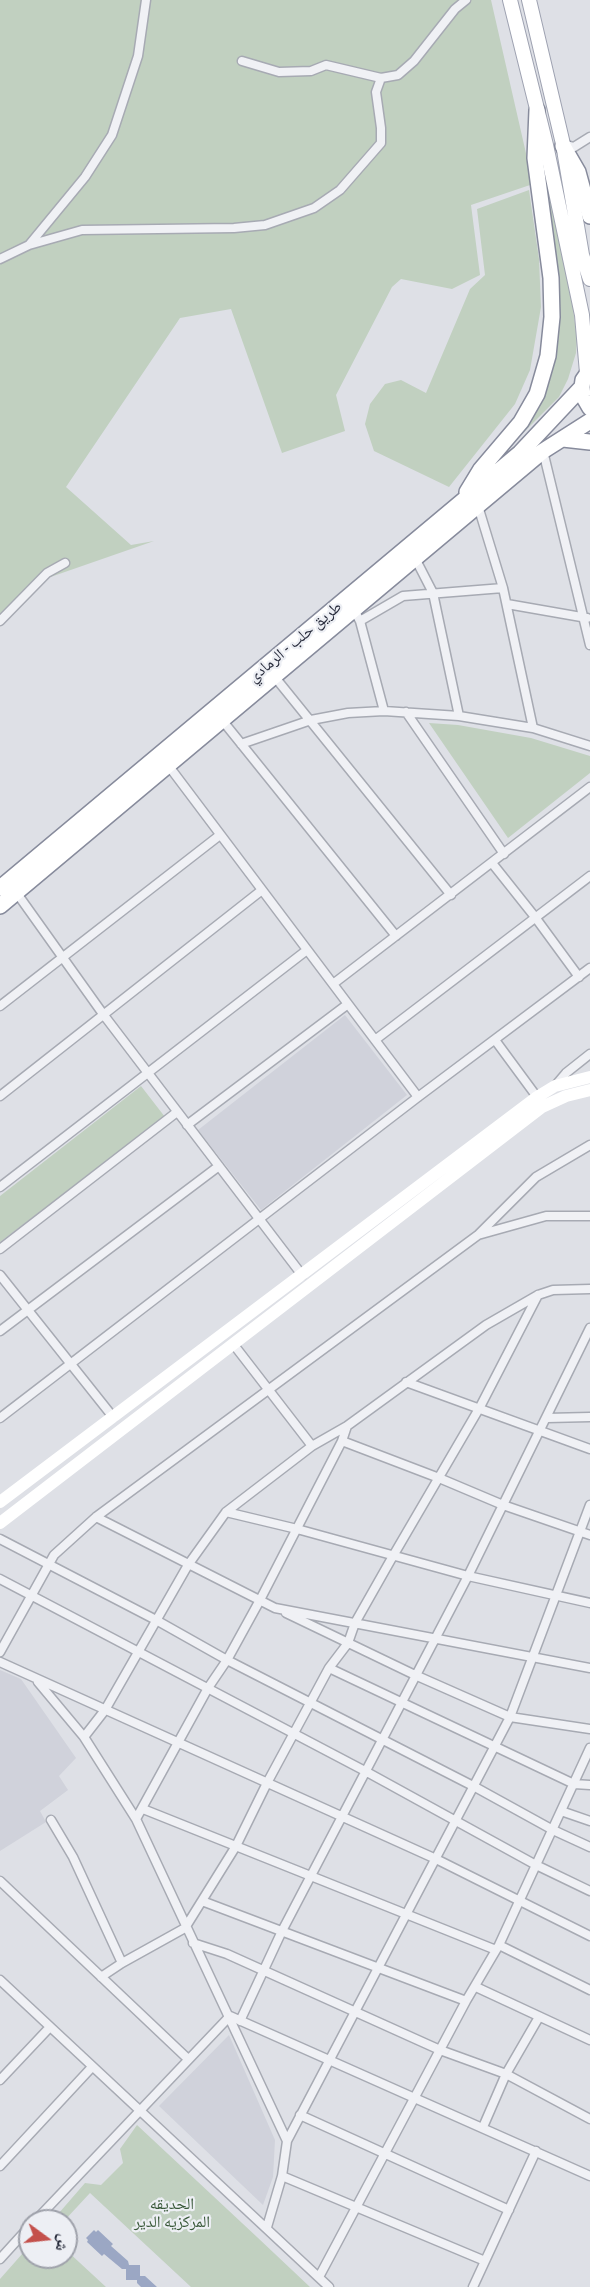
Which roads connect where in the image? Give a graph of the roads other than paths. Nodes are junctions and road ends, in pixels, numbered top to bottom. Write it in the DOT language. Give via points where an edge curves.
graph roads {
  1 [pos="146,0"];
  2 [pos="466,0"];
  3 [pos="510,0"];
  4 [pos="529,0"];
  5 [pos="242,61"];
  6 [pos="381,78"];
  7 [pos="537,110"];
  8 [pos="590,137"];
  9 [pos="563,145"];
  10 [pos="590,216"];
  11 [pos="29,245"];
  12 [pos="0,259"];
  13 [pos="590,279"];
  14 [pos="586,377"];
  15 [pos="590,408"];
  16 [pos="590,421"];
  17 [pos="563,439"];
  18 [pos="590,442"];
  19 [pos="543,451"];
  20 [pos="460,503"];
  21 [pos="478,506"];
  22 [pos="415,558"];
  23 [pos="65,563"];
  24 [pos="503,588"];
  25 [pos="433,593"];
  26 [pos="507,604"];
  27 [pos="357,615"];
  28 [pos="587,618"];
  29 [pos="0,621"];
  30 [pos="590,645"];
  31 [pos="274,676"];
  32 [pos="384,711"];
  33 [pos="406,712"];
  34 [pos="459,716"];
  35 [pos="222,720"];
  36 [pos="311,720"];
  37 [pos="533,728"];
  38 [pos="241,744"];
  39 [pos="590,746"];
  40 [pos="168,765"];
  41 [pos="590,787"];
  42 [pos="220,835"];
  43 [pos="504,854"];
  44 [pos="492,863"];
  45 [pos="590,876"];
  46 [pos="0,888"];
  47 [pos="262,890"];
  48 [pos="16,892"];
  49 [pos="451,895"];
  50 [pos="0,906"];
  51 [pos="536,917"];
  52 [pos="396,936"];
  53 [pos="307,950"];
  54 [pos="62,958"];
  55 [pos="590,968"];
  56 [pos="579,976"];
  57 [pos="333,984"];
  58 [pos="348,1004"];
  59 [pos="0,1006"];
  60 [pos="103,1014"];
  61 [pos="375,1040"];
  62 [pos="495,1040"];
  63 [pos="590,1054"];
  64 [pos="147,1072"];
  65 [pos="590,1077"];
  66 [pos="555,1086"];
  67 [pos="590,1090"];
  68 [pos="0,1096"];
  69 [pos="418,1097"];
  70 [pos="537,1097"];
  71 [pos="177,1112"];
  72 [pos="187,1125"];
  73 [pos="590,1145"];
  74 [pos="219,1166"];
  75 [pos="0,1187"];
  76 [pos="590,1216"];
  77 [pos="259,1219"];
  78 [pos="478,1235"];
  79 [pos="0,1249"];
  80 [pos="0,1275"];
  81 [pos="302,1275"];
  82 [pos="590,1289"];
  83 [pos="538,1295"];
  84 [pos="27,1310"];
  85 [pos="590,1328"];
  86 [pos="0,1331"];
  87 [pos="234,1345"];
  88 [pos="586,1346"];
  89 [pos="70,1363"];
  90 [pos="406,1382"];
  91 [pos="269,1390"];
  92 [pos="480,1407"];
  93 [pos="112,1417"];
  94 [pos="590,1417"];
  95 [pos="0,1418"];
  96 [pos="547,1418"];
  97 [pos="347,1426"];
  98 [pos="541,1430"];
  99 [pos="342,1442"];
  100 [pos="312,1446"];
  101 [pos="590,1449"];
  102 [pos="439,1478"];
  103 [pos="0,1502"];
  104 [pos="503,1505"];
  105 [pos="590,1505"];
  106 [pos="226,1512"];
  107 [pos="96,1518"];
  108 [pos="0,1523"];
  109 [pos="297,1529"];
  110 [pos="580,1532"];
  111 [pos="590,1535"];
  112 [pos="0,1539"];
  113 [pos="393,1556"];
  114 [pos="50,1563"];
  115 [pos="188,1565"];
  116 [pos="468,1576"];
  117 [pos="0,1579"];
  118 [pos="32,1595"];
  119 [pos="556,1595"];
  120 [pos="260,1600"];
  121 [pos="590,1603"];
  122 [pos="274,1608"];
  123 [pos="156,1620"];
  124 [pos="355,1623"];
  125 [pos="434,1638"];
  126 [pos="348,1643"];
  127 [pos="0,1652"];
  128 [pos="139,1653"];
  129 [pos="533,1656"];
  130 [pos="227,1660"];
  131 [pos="0,1662"];
  132 [pos="329,1668"];
  133 [pos="590,1668"];
  134 [pos="415,1675"];
  135 [pos="36,1679"];
  136 [pos="208,1688"];
  137 [pos="310,1701"];
  138 [pos="400,1702"];
  139 [pos="105,1710"];
  140 [pos="510,1717"];
  141 [pos="590,1729"];
  142 [pos="294,1734"];
  143 [pos="84,1737"];
  144 [pos="381,1738"];
  145 [pos="178,1743"];
  146 [pos="495,1747"];
  147 [pos="590,1748"];
  148 [pos="365,1771"];
  149 [pos="267,1783"];
  150 [pos="574,1784"];
  151 [pos="590,1785"];
  152 [pos="475,1787"];
  153 [pos="143,1809"];
  154 [pos="561,1811"];
  155 [pos="342,1817"];
  156 [pos="51,1820"];
  157 [pos="136,1820"];
  158 [pos="457,1820"];
  159 [pos="590,1821"];
  160 [pos="553,1830"];
  161 [pos="236,1846"];
  162 [pos="590,1847"];
  163 [pos="436,1859"];
  164 [pos="537,1865"];
  165 [pos="311,1876"];
  166 [pos="0,1881"];
  167 [pos="590,1891"];
  168 [pos="520,1900"];
  169 [pos="202,1901"];
  170 [pos="406,1914"];
  171 [pos="185,1928"];
  172 [pos="282,1931"];
  173 [pos="590,1936"];
  174 [pos="193,1943"];
  175 [pos="497,1948"];
  176 [pos="122,1963"];
  177 [pos="378,1968"];
  178 [pos="264,1970"];
  179 [pos="101,1977"];
  180 [pos="0,1980"];
  181 [pos="7,1987"];
  182 [pos="476,1987"];
  183 [pos="590,1990"];
  184 [pos="0,1994"];
  185 [pos="466,2001"];
  186 [pos="354,2013"];
  187 [pos="230,2016"];
  188 [pos="539,2017"];
  189 [pos="240,2021"];
  190 [pos="50,2027"];
  191 [pos="590,2040"];
  192 [pos="440,2050"];
  193 [pos="188,2059"];
  194 [pos="329,2060"];
  195 [pos="92,2067"];
  196 [pos="506,2074"];
  197 [pos="0,2080"];
  198 [pos="415,2097"];
  199 [pos="140,2112"];
  200 [pos="300,2115"];
  201 [pos="590,2119"];
  202 [pos="483,2127"];
  203 [pos="286,2141"];
  204 [pos="536,2151"];
  205 [pos="385,2154"];
  206 [pos="0,2166"];
  207 [pos="282,2176"];
  208 [pos="590,2176"];
  209 [pos="356,2207"];
  210 [pos="46,2209"];
  211 [pos="509,2210"];
  212 [pos="267,2228"];
  213 [pos="18,2239"];
  214 [pos="0,2259"];
  215 [pos="485,2260"];
  216 [pos="319,2277"];
  217 [pos="329,2287"];
  218 [pos="473,2287"];
  1 -- 11 [label="street" via="138,56 112,135 85,177"];
  2 -- 6 [label="street" via="414,61 398,75"];
  3 -- 7 [label="main road"];
  4 -- 9 [label="main road"];
  5 -- 6 [label="street" via="279,72 311,71 327,65"];
  6 -- 11 [label="street" via="376,92 381,142 340,190 314,208 265,225 82,230"];
  7 -- 14 [label="main road" via="582,315"];
  7 -- 20 [label="highway" via="535,159 551,278 548,356 537,394 521,422 481,469"];
  8 -- 9 [label="street" via="574,147"];
  9 -- 10 [label="highway" via="578,172"];
  9 -- 13 [label="main road" via="582,255"];
  11 -- 12 [label="street"];
  14 -- 15 [label="highway" via="583,396"];
  14 -- 20 [label="highway, طريق حلب - الرمادي" via="520,453"];
  16 -- 17 [label="highway, طريق حلب - الرمادي"];
  17 -- 18 [label="highway"];
  17 -- 19 [label="highway, طريق حلب - الرمادي"];
  19 -- 21 [label="highway, طريق حلب - الرمادي"];
  19 -- 28 [label="street"];
  20 -- 46 [label="highway, طريق حلب - الرمادي"];
  21 -- 22 [label="highway, طريق حلب - الرمادي"];
  21 -- 24 [label="street"];
  22 -- 25 [label="street"];
  22 -- 27 [label="highway, طريق حلب - الرمادي"];
  23 -- 29 [label="street" via="47,573"];
  24 -- 25 [label="street"];
  24 -- 26 [label="street"];
  25 -- 27 [label="street" via="403,596"];
  25 -- 34 [label="street"];
  26 -- 28 [label="street"];
  26 -- 37 [label="street"];
  27 -- 31 [label="highway, طريق حلب - الرمادي"];
  27 -- 32 [label="street"];
  28 -- 30 [label="street"];
  31 -- 35 [label="highway, طريق حلب - الرمادي"];
  31 -- 36 [label="street"];
  32 -- 33 [label="street"];
  32 -- 36 [label="street"];
  33 -- 34 [label="street"];
  33 -- 43 [label="street"];
  34 -- 37 [label="street"];
  35 -- 38 [label="street"];
  35 -- 40 [label="highway, طريق حلب - الرمادي"];
  36 -- 38 [label="street"];
  36 -- 49 [label="street"];
  37 -- 39 [label="street"];
  38 -- 52 [label="street"];
  40 -- 42 [label="street"];
  40 -- 48 [label="highway, طريق حلب - الرمادي"];
  41 -- 43 [label="street"];
  42 -- 47 [label="street"];
  42 -- 54 [label="street"];
  43 -- 44 [label="street"];
  44 -- 49 [label="street"];
  44 -- 51 [label="street"];
  45 -- 51 [label="street"];
  47 -- 53 [label="street"];
  47 -- 60 [label="street"];
  48 -- 50 [label="highway, طريق حلب - الرمادي"];
  48 -- 54 [label="street"];
  49 -- 52 [label="street"];
  51 -- 56 [label="street"];
  51 -- 61 [label="street"];
  52 -- 57 [label="street"];
  53 -- 57 [label="street"];
  53 -- 64 [label="street"];
  54 -- 59 [label="street"];
  54 -- 60 [label="street"];
  55 -- 56 [label="street"];
  56 -- 62 [label="street"];
  57 -- 58 [label="street"];
  58 -- 61 [label="street"];
  58 -- 72 [label="street"];
  60 -- 64 [label="street"];
  60 -- 68 [label="street"];
  61 -- 69 [label="street"];
  62 -- 69 [label="street"];
  62 -- 70 [label="street"];
  63 -- 66 [label="street"];
  64 -- 71 [label="street"];
  64 -- 75 [label="street"];
  65 -- 66 [label="street"];
  66 -- 70 [label="street"];
  67 -- 87 [label="street" via="542,1107"];
  69 -- 77 [label="street"];
  70 -- 81 [label="street"];
  71 -- 72 [label="street"];
  71 -- 79 [label="street"];
  72 -- 74 [label="street"];
  73 -- 78 [label="street" via="536,1178"];
  74 -- 77 [label="street"];
  74 -- 84 [label="street"];
  76 -- 78 [label="street" via="546,1216"];
  77 -- 81 [label="street"];
  77 -- 89 [label="street"];
  78 -- 91 [label="street"];
  80 -- 84 [label="street"];
  81 -- 93 [label="street"];
  82 -- 83 [label="street" via="553,1290"];
  83 -- 90 [label="street" via="486,1325"];
  83 -- 92 [label="street"];
  84 -- 86 [label="street"];
  84 -- 89 [label="street"];
  85 -- 88 [label="street"];
  87 -- 91 [label="street"];
  87 -- 108 [label="street"];
  88 -- 96 [label="street"];
  89 -- 93 [label="street"];
  89 -- 95 [label="street"];
  90 -- 92 [label="street"];
  90 -- 97 [label="street"];
  91 -- 100 [label="street"];
  91 -- 107 [label="street"];
  92 -- 98 [label="street"];
  92 -- 102 [label="street"];
  93 -- 103 [label="street"];
  94 -- 96 [label="street"];
  96 -- 98 [label="street"];
  97 -- 99 [label="street"];
  97 -- 100 [label="street"];
  98 -- 101 [label="street"];
  98 -- 104 [label="street"];
  99 -- 102 [label="street"];
  99 -- 109 [label="street"];
  100 -- 106 [label="street"];
  102 -- 104 [label="street"];
  102 -- 113 [label="street"];
  104 -- 110 [label="street"];
  104 -- 116 [label="street"];
  105 -- 110 [label="street"];
  106 -- 109 [label="street"];
  106 -- 115 [label="street"];
  107 -- 114 [label="street"];
  107 -- 115 [label="street"];
  109 -- 113 [label="street"];
  109 -- 120 [label="street"];
  110 -- 111 [label="street"];
  110 -- 119 [label="street"];
  112 -- 114 [label="street"];
  113 -- 116 [label="street"];
  113 -- 124 [label="street"];
  114 -- 118 [label="street"];
  114 -- 123 [label="street"];
  115 -- 120 [label="street"];
  115 -- 123 [label="street"];
  116 -- 119 [label="street"];
  116 -- 125 [label="street"];
  117 -- 118 [label="street"];
  118 -- 127 [label="street"];
  118 -- 128 [label="street"];
  119 -- 121 [label="street"];
  119 -- 129 [label="street"];
  120 -- 122 [label="street"];
  120 -- 130 [label="street"];
  122 -- 124 [label="street"];
  122 -- 126 [label="street"];
  123 -- 128 [label="street"];
  123 -- 130 [label="street"];
  124 -- 125 [label="street"];
  124 -- 126 [label="street"];
  125 -- 129 [label="street"];
  125 -- 134 [label="street"];
  126 -- 132 [label="street"];
  126 -- 134 [label="street"];
  128 -- 136 [label="street"];
  128 -- 139 [label="street"];
  129 -- 133 [label="street"];
  129 -- 140 [label="street"];
  130 -- 136 [label="street"];
  130 -- 137 [label="street"];
  131 -- 135 [label="street"];
  132 -- 137 [label="street"];
  132 -- 138 [label="street"];
  134 -- 138 [label="street"];
  134 -- 140 [label="street"];
  135 -- 139 [label="street"];
  135 -- 143 [label="street"];
  136 -- 142 [label="street"];
  136 -- 145 [label="street"];
  137 -- 142 [label="street"];
  137 -- 144 [label="street"];
  138 -- 144 [label="street"];
  138 -- 146 [label="street"];
  139 -- 143 [label="street"];
  139 -- 145 [label="street"];
  140 -- 141 [label="street"];
  140 -- 146 [label="street"];
  142 -- 148 [label="street"];
  142 -- 149 [label="street"];
  143 -- 157 [label="street"];
  144 -- 148 [label="street"];
  144 -- 152 [label="street"];
  145 -- 149 [label="street"];
  145 -- 153 [label="street"];
  146 -- 150 [label="street"];
  146 -- 152 [label="street"];
  147 -- 150 [label="street"];
  148 -- 155 [label="street"];
  148 -- 158 [label="street"];
  149 -- 155 [label="street"];
  149 -- 161 [label="street"];
  150 -- 151 [label="street"];
  150 -- 154 [label="street"];
  152 -- 158 [label="street"];
  152 -- 160 [label="street"];
  153 -- 157 [label="street"];
  153 -- 161 [label="street"];
  154 -- 159 [label="street"];
  154 -- 160 [label="street"];
  155 -- 163 [label="street"];
  155 -- 165 [label="street"];
  156 -- 176 [label="street" via="73,1857"];
  157 -- 171 [label="street"];
  158 -- 163 [label="street"];
  158 -- 164 [label="street"];
  160 -- 162 [label="street"];
  160 -- 164 [label="street"];
  161 -- 165 [label="street"];
  161 -- 169 [label="street"];
  163 -- 168 [label="street"];
  163 -- 170 [label="street"];
  164 -- 167 [label="street"];
  164 -- 168 [label="street"];
  165 -- 170 [label="street"];
  165 -- 172 [label="street"];
  166 -- 179 [label="street"];
  168 -- 173 [label="street"];
  168 -- 175 [label="street"];
  169 -- 171 [label="street"];
  169 -- 172 [label="street"];
  170 -- 175 [label="street"];
  170 -- 177 [label="street"];
  171 -- 174 [label="street"];
  171 -- 176 [label="street"];
  172 -- 177 [label="street"];
  172 -- 178 [label="street"];
  174 -- 178 [label="street"];
  174 -- 187 [label="street"];
  175 -- 182 [label="street"];
  175 -- 183 [label="street"];
  176 -- 179 [label="street"];
  177 -- 185 [label="street"];
  177 -- 186 [label="street"];
  178 -- 186 [label="street"];
  178 -- 189 [label="street"];
  179 -- 193 [label="street"];
  180 -- 181 [label="street"];
  181 -- 184 [label="street"];
  181 -- 190 [label="street"];
  182 -- 185 [label="street"];
  182 -- 188 [label="street"];
  185 -- 192 [label="street"];
  186 -- 192 [label="street"];
  186 -- 194 [label="street"];
  187 -- 189 [label="street"];
  187 -- 193 [label="street"];
  187 -- 203 [label="street"];
  188 -- 191 [label="street"];
  188 -- 196 [label="street"];
  189 -- 194 [label="street"];
  190 -- 195 [label="street"];
  190 -- 197 [label="street"];
  192 -- 196 [label="street"];
  192 -- 198 [label="street"];
  193 -- 199 [label="street"];
  194 -- 198 [label="street"];
  194 -- 200 [label="street"];
  195 -- 199 [label="street"];
  195 -- 206 [label="street"];
  196 -- 201 [label="street"];
  196 -- 202 [label="street"];
  198 -- 202 [label="street"];
  198 -- 205 [label="street"];
  199 -- 210 [label="street"];
  199 -- 212 [label="street"];
  200 -- 203 [label="street"];
  200 -- 205 [label="street"];
  202 -- 204 [label="street"];
  203 -- 207 [label="street"];
  204 -- 208 [label="street"];
  204 -- 211 [label="street"];
  205 -- 209 [label="street"];
  205 -- 211 [label="street"];
  207 -- 209 [label="street"];
  207 -- 212 [label="street"];
  209 -- 215 [label="street"];
  209 -- 216 [label="street"];
  211 -- 215 [label="street"];
  212 -- 216 [label="street"];
  213 -- 214 [label="street"];
  215 -- 218 [label="street"];
  216 -- 217 [label="street"];
}
